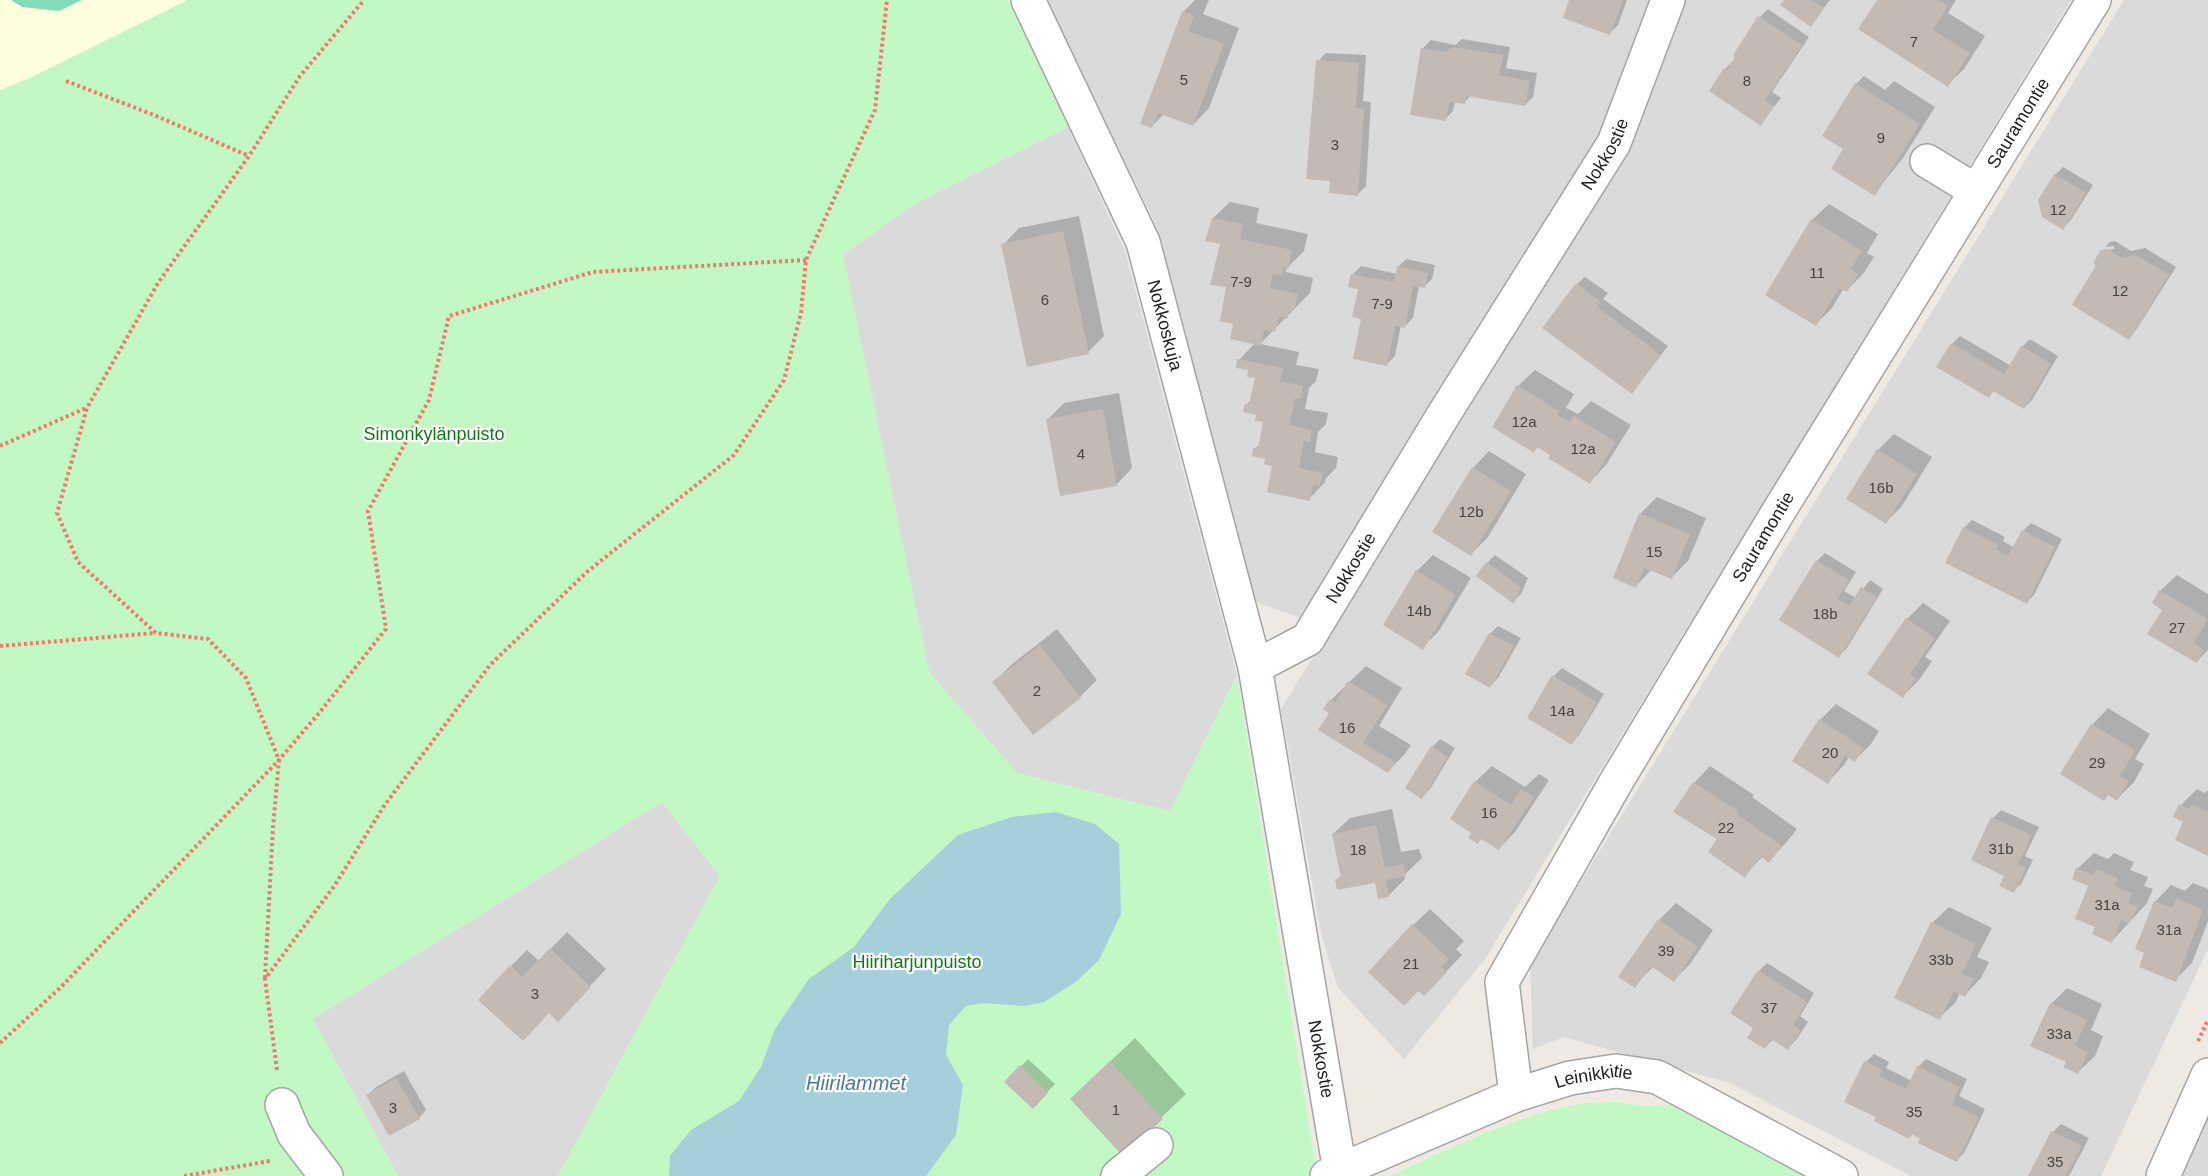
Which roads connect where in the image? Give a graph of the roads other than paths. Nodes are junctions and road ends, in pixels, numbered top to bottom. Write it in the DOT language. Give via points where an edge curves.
graph roads {
  1 [pos="1028,0"];
  2 [pos="1668,0"];
  3 [pos="2094,0"];
  4 [pos="1927,161"];
  5 [pos="1976,191"];
  6 [pos="1255,667"];
  7 [pos="2208,1075"];
  8 [pos="1516,1095"];
  9 [pos="282,1105"];
  10 [pos="1156,1145"];
  11 [pos="318,1165"];
  12 [pos="1333,1173"];
  13 [pos="1118,1176"];
  14 [pos="1841,1176"];
  15 [pos="2163,1176"];
  1 -- 6 [label="street, Nokkoskuja" via="1143,242"];
  2 -- 6 [label="street, Nokkostie" via="1614,143 1308,639"];
  3 -- 5 [label="street, Sauramontie"];
  4 -- 5 [label="street"];
  5 -- 8 [label="street, Sauramontie" via="1783,503 1502,982"];
  6 -- 12 [label="street, Nokkostie"];
  7 -- 15 [label="street"];
  8 -- 12 [label="street, Leinikkitie"];
  8 -- 14 [label="street, Leinikkitie" via="1570,1078 1616,1071 1657,1077"];
  9 -- 11 [label="street" via="294,1134"];
  10 -- 13 [label="street"];
}
